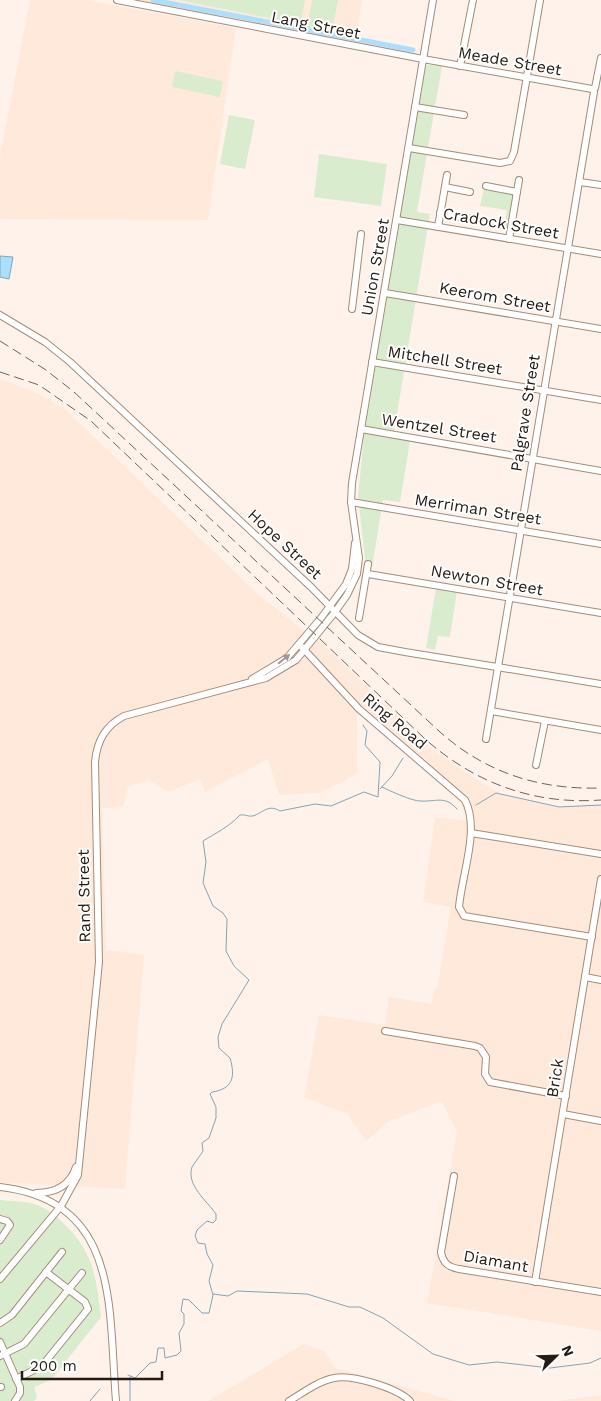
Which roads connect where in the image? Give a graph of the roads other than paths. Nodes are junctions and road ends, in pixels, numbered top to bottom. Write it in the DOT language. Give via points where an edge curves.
graph roads {
  1 [pos="117,0"];
  2 [pos="433,0"];
  3 [pos="473,0"];
  4 [pos="540,0"];
  5 [pos="601,58"];
  6 [pos="422,59"];
  7 [pos="460,66"];
  8 [pos="525,78"];
  9 [pos="596,90"];
  10 [pos="415,107"];
  11 [pos="464,115"];
  12 [pos="409,148"];
  13 [pos="446,175"];
  14 [pos="519,180"];
  15 [pos="580,182"];
  16 [pos="601,185"];
  17 [pos="486,186"];
  18 [pos="445,187"];
  19 [pos="470,192"];
  20 [pos="517,192"];
  21 [pos="440,213"];
  22 [pos="397,220"];
  23 [pos="476,220"];
  24 [pos="438,227"];
  25 [pos="361,234"];
  26 [pos="509,239"];
  27 [pos="567,248"];
  28 [pos="601,254"];
  29 [pos="385,292"];
  30 [pos="352,308"];
  31 [pos="0,315"];
  32 [pos="555,321"];
  33 [pos="601,329"];
  34 [pos="372,362"];
  35 [pos="543,390"];
  36 [pos="601,400"];
  37 [pos="361,429"];
  38 [pos="532,457"];
  39 [pos="601,471"];
  40 [pos="351,502"];
  41 [pos="520,530"];
  42 [pos="356,540"];
  43 [pos="601,544"];
  44 [pos="368,564"];
  45 [pos="368,574"];
  46 [pos="509,598"];
  47 [pos="330,606"];
  48 [pos="335,612"];
  49 [pos="601,613"];
  50 [pos="359,618"];
  51 [pos="299,644"];
  52 [pos="305,650"];
  53 [pos="497,666"];
  54 [pos="245,683"];
  55 [pos="601,684"];
  56 [pos="491,712"];
  57 [pos="545,721"];
  58 [pos="601,730"];
  59 [pos="486,739"];
  60 [pos="536,765"];
  61 [pos="471,833"];
  62 [pos="601,854"];
  63 [pos="601,879"];
  64 [pos="592,937"];
  65 [pos="585,977"];
  66 [pos="601,980"];
  67 [pos="385,1031"];
  68 [pos="566,1096"];
  69 [pos="563,1114"];
  70 [pos="601,1120"];
  71 [pos="80,1154"];
  72 [pos="454,1176"];
  73 [pos="0,1187"];
  74 [pos="29,1192"];
  75 [pos="61,1206"];
  76 [pos="0,1219"];
  77 [pos="0,1240"];
  78 [pos="62,1252"];
  79 [pos="46,1272"];
  80 [pos="82,1273"];
  81 [pos="0,1279"];
  82 [pos="534,1282"];
  83 [pos="68,1289"];
  84 [pos="601,1292"];
  85 [pos="0,1323"];
  86 [pos="0,1342"];
  87 [pos="3,1355"];
  88 [pos="16,1379"];
  89 [pos="15,1401"];
  90 [pos="116,1401"];
  91 [pos="289,1401"];
  92 [pos="410,1401"];
  1 -- 6 [label="street, Lang Street"];
  2 -- 6 [label="street, Union Street"];
  3 -- 7 [label="street"];
  4 -- 8 [label="street"];
  5 -- 9 [label="street, Palgrave Street"];
  6 -- 7 [label="street, Meade Street"];
  6 -- 10 [label="street, Union Street"];
  7 -- 8 [label="street, Meade Street"];
  8 -- 9 [label="street, Meade Street"];
  8 -- 12 [label="street" via="510,161 500,164"];
  9 -- 15 [label="street, Palgrave Street"];
  10 -- 11 [label="street"];
  10 -- 12 [label="street, Union Street"];
  12 -- 22 [label="street, Union Street"];
  13 -- 18 [label="street"];
  14 -- 20 [label="street"];
  15 -- 16 [label="street"];
  15 -- 27 [label="street, Palgrave Street"];
  17 -- 20 [label="street"];
  18 -- 19 [label="street"];
  18 -- 21 [label="street"];
  20 -- 26 [label="street"];
  21 -- 23 [label="street"];
  21 -- 24 [label="street"];
  22 -- 24 [label="street, Cradock Street"];
  22 -- 29 [label="street, Union Street"];
  24 -- 26 [label="street, Cradock Street"];
  25 -- 30 [label="street"];
  26 -- 27 [label="street, Cradock Street"];
  27 -- 28 [label="street, Cradock Street"];
  27 -- 32 [label="street, Palgrave Street"];
  29 -- 32 [label="street, Keerom Street"];
  29 -- 34 [label="street, Union Street"];
  31 -- 47 [label="street, Hope Street" via="45,342 70,362"];
  32 -- 33 [label="street, Keerom Street"];
  32 -- 35 [label="street, Palgrave Street"];
  34 -- 35 [label="street, Mitchell Street"];
  34 -- 37 [label="street, Union Street"];
  35 -- 36 [label="street, Mitchell Street"];
  35 -- 38 [label="street, Palgrave Street"];
  37 -- 38 [label="street, Wentzel Street"];
  37 -- 40 [label="street, Union Street"];
  38 -- 39 [label="street, Wentzel Street"];
  38 -- 41 [label="street, Palgrave Street"];
  40 -- 41 [label="street, Merriman Street"];
  40 -- 42 [label="street, Union Street"];
  41 -- 43 [label="street, Merriman Street"];
  41 -- 46 [label="street, Palgrave Street"];
  42 -- 47 [label="street, Union Street" via="350,574"];
  42 -- 48 [label="street, Union Street" via="357,574"];
  44 -- 45 [label="street"];
  45 -- 46 [label="street, Newton Street"];
  45 -- 50 [label="street"];
  46 -- 49 [label="street, Newton Street"];
  46 -- 53 [label="street, Palgrave Street"];
  47 -- 48 [label="street, Hope Street"];
  47 -- 51 [label="street, Union Street"];
  48 -- 52 [label="street, Union Street"];
  48 -- 53 [label="street, Hope Street" via="358,635 378,647"];
  51 -- 52 [label="street, Ring Road"];
  54 -- 51 [label="street, Rand Street, one-way" via="280,663"];
  52 -- 54 [label="street, Rand Street" via="277,673"];
  52 -- 61 [label="street, Ring Road" via="359,709 460,794 468,807"];
  53 -- 55 [label="street, Hope Street"];
  53 -- 56 [label="street, Palgrave Street"];
  54 -- 71 [label="street, Rand Street" via="124,716 104,732 96,750 99,962"];
  56 -- 57 [label="street"];
  56 -- 59 [label="street, Palgrave Street"];
  57 -- 58 [label="street"];
  57 -- 60 [label="street"];
  61 -- 62 [label="street"];
  61 -- 64 [label="street" via="459,907 462,914 468,918"];
  63 -- 64 [label="street, Brick"];
  64 -- 65 [label="street, Brick"];
  65 -- 66 [label="street"];
  65 -- 68 [label="street, Brick"];
  67 -- 68 [label="street" via="474,1046 484,1052 485,1074 490,1082"];
  68 -- 69 [label="street, Brick"];
  69 -- 70 [label="street"];
  69 -- 82 [label="street, Brick"];
  71 -- 74 [label="street" via="72,1177 63,1187 49,1192"];
  71 -- 75 [label="street, Rand Street" via="76,1182"];
  72 -- 82 [label="street, Diamant" via="441,1252 443,1261 452,1268"];
  73 -- 74 [label="street"];
  74 -- 75 [label="street"];
  75 -- 81 [label="street, Rand Street"];
  75 -- 90 [label="street" via="90,1238 104,1269"];
  76 -- 77 [label="street" via="10,1225"];
  78 -- 79 [label="street"];
  79 -- 83 [label="street"];
  79 -- 85 [label="street" via="12,1315"];
  80 -- 83 [label="street"];
  82 -- 84 [label="street, Diamant"];
  83 -- 87 [label="street" via="24,1344"];
  83 -- 88 [label="street" via="88,1304 87,1312 42,1366"];
  86 -- 87 [label="street"];
  87 -- 88 [label="street"];
  88 -- 89 [label="street" via="20,1393"];
  91 -- 92 [label="street" via="322,1382 340,1377 396,1391"];
}
